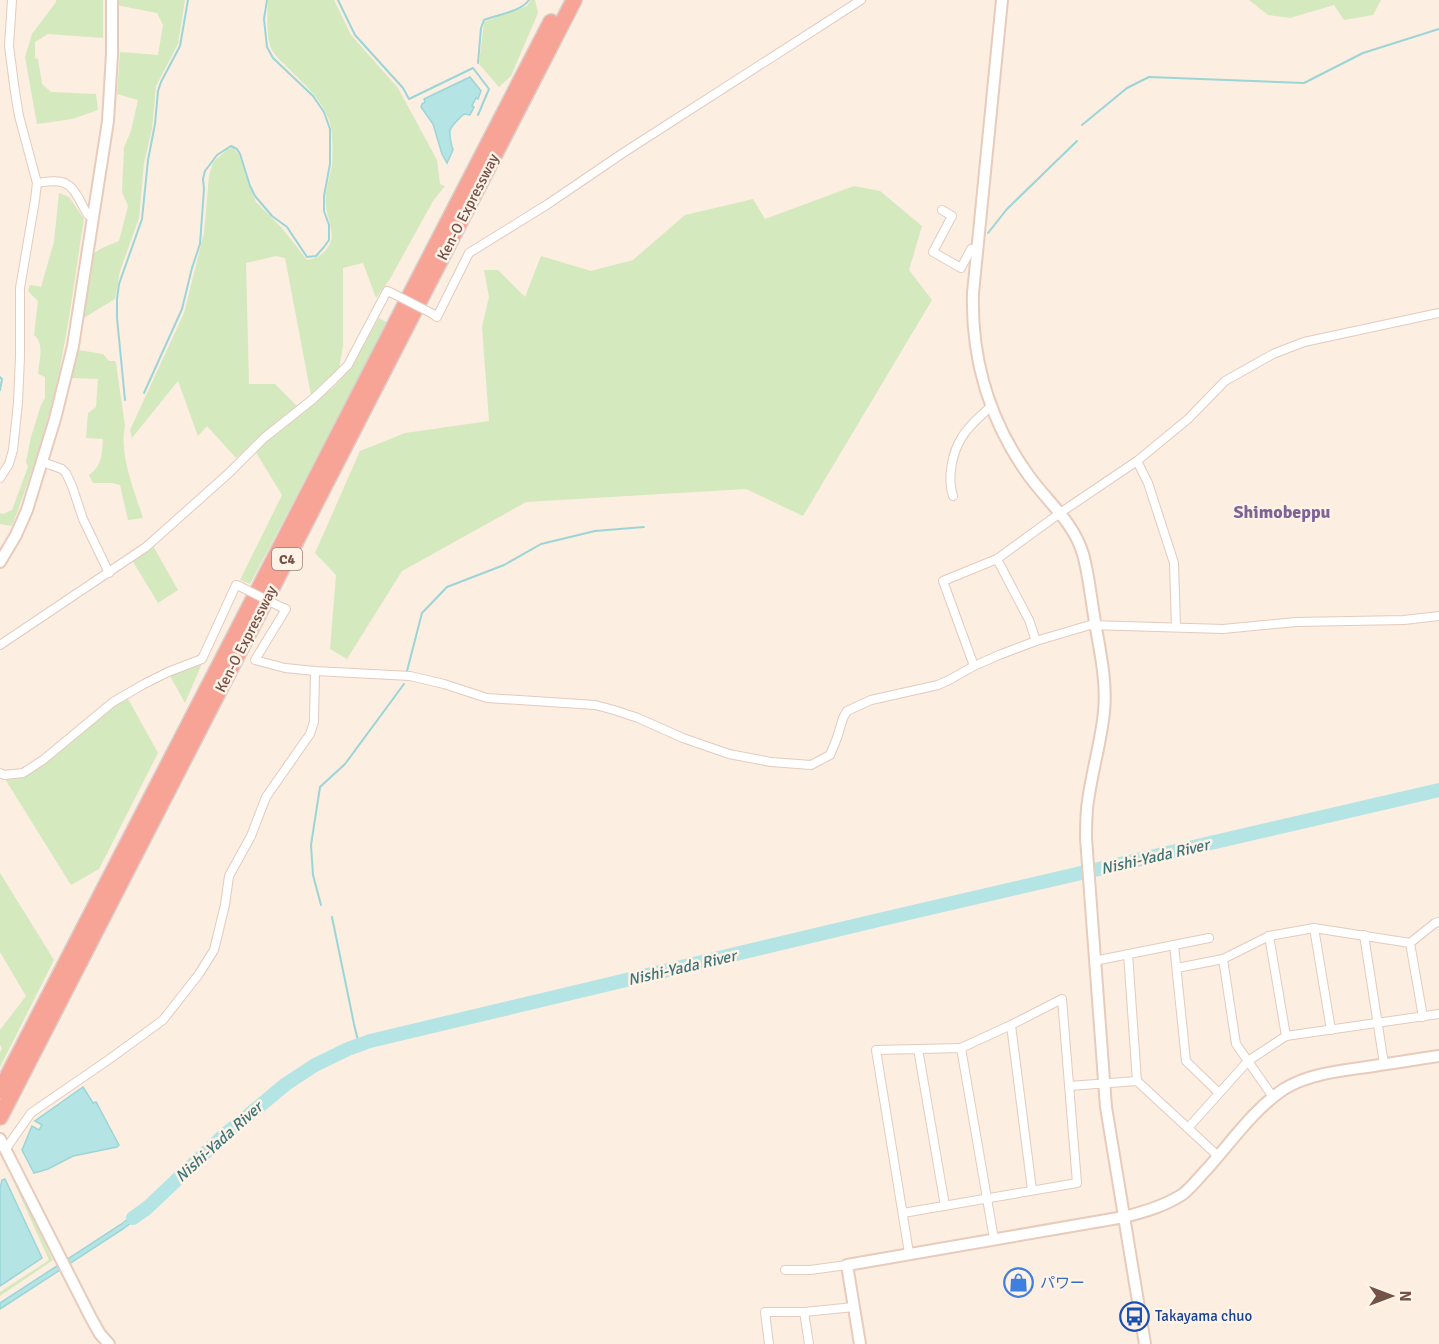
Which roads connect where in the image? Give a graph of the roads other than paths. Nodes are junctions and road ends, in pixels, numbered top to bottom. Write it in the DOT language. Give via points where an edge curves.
graph roads {
  1 [pos="12,0"];
  2 [pos="112,0"];
  3 [pos="562,0"];
  4 [pos="573,0"];
  5 [pos="861,0"];
  6 [pos="1002,0"];
  7 [pos="37,183"];
  8 [pos="942,210"];
  9 [pos="93,217"];
  10 [pos="977,248"];
  11 [pos="1439,313"];
  12 [pos="991,406"];
  13 [pos="1137,461"];
  14 [pos="42,462"];
  15 [pos="0,478"];
  16 [pos="953,496"];
  17 [pos="1060,513"];
  18 [pos="997,559"];
  19 [pos="0,562"];
  20 [pos="109,573"];
  21 [pos="1439,616"];
  22 [pos="1095,624"];
  23 [pos="1176,627"];
  24 [pos="1036,641"];
  25 [pos="0,645"];
  26 [pos="974,666"];
  27 [pos="315,671"];
  28 [pos="0,773"];
  29 [pos="1439,922"];
  30 [pos="1314,928"];
  31 [pos="1364,935"];
  32 [pos="1269,936"];
  33 [pos="1209,938"];
  34 [pos="1410,943"];
  35 [pos="1174,945"];
  36 [pos="1128,954"];
  37 [pos="1223,959"];
  38 [pos="1094,961"];
  39 [pos="1177,968"];
  40 [pos="1439,1014"];
  41 [pos="1423,1017"];
  42 [pos="1378,1023"];
  43 [pos="1011,1025"];
  44 [pos="1331,1030"];
  45 [pos="1286,1036"];
  46 [pos="961,1048"];
  47 [pos="918,1049"];
  48 [pos="1439,1056"];
  49 [pos="1248,1061"];
  50 [pos="1384,1064"];
  51 [pos="1137,1081"];
  52 [pos="1104,1084"];
  53 [pos="1069,1086"];
  54 [pos="0,1091"];
  55 [pos="1219,1093"];
  56 [pos="1273,1097"];
  57 [pos="0,1117"];
  58 [pos="1188,1128"];
  59 [pos="0,1139"];
  60 [pos="5,1150"];
  61 [pos="1218,1156"];
  62 [pos="1032,1190"];
  63 [pos="987,1198"];
  64 [pos="945,1206"];
  65 [pos="903,1213"];
  66 [pos="1124,1217"];
  67 [pos="994,1239"];
  68 [pos="909,1254"];
  69 [pos="847,1265"];
  70 [pos="784,1270"];
  71 [pos="854,1307"];
  72 [pos="804,1312"];
  73 [pos="108,1344"];
  74 [pos="769,1344"];
  75 [pos="809,1344"];
  76 [pos="860,1344"];
  77 [pos="1145,1344"];
  1 -- 7 [label="street" via="9,46 15,92"];
  2 -- 9 [label="street" via="108,121"];
  3 -- 54 [label="highway, Ken-O Expressway / C4"];
  4 -- 57 [label="highway, Ken-O Expressway / C4"];
  5 -- 20 [label="street, bridge" via="469,253 437,317 387,291 348,365 146,547"];
  6 -- 10 [label="street"];
  7 -- 9 [label="street" via="59,181 70,186"];
  7 -- 15 [label="street" via="20,288 21,356 13,450"];
  8 -- 10 [label="street" via="952,216 933,252 961,268 971,249"];
  9 -- 14 [label="street" via="73,346"];
  10 -- 12 [label="street" via="974,336"];
  11 -- 13 [label="street" via="1304,342 1273,354 1225,381"];
  12 -- 16 [label="street" via="961,438 951,475"];
  12 -- 17 [label="street" via="1006,441"];
  13 -- 17 [label="street"];
  13 -- 23 [label="street" via="1174,563"];
  14 -- 19 [label="street" via="22,522"];
  14 -- 20 [label="street" via="66,473"];
  17 -- 18 [label="street"];
  17 -- 22 [label="street" via="1083,554"];
  18 -- 24 [label="street"];
  18 -- 26 [label="street" via="943,581"];
  20 -- 25 [label="street"];
  21 -- 23 [label="street" via="1223,629"];
  22 -- 23 [label="street"];
  22 -- 24 [label="street"];
  22 -- 38 [label="street" via="1105,693 1086,838"];
  24 -- 26 [label="street"];
  26 -- 27 [label="street" via="938,685 871,700 847,711 830,755 811,765 729,754 595,705 487,698 410,676"];
  27 -- 28 [label="street, bridge" via="255,660 286,609 236,585 202,659 168,672 113,702 23,773"];
  27 -- 60 [label="street" via="314,722 310,734 266,797 229,876 214,950 199,975 163,1020 31,1113"];
  29 -- 34 [label="street"];
  30 -- 31 [label="street"];
  30 -- 32 [label="street"];
  30 -- 44 [label="street"];
  31 -- 34 [label="street"];
  31 -- 42 [label="street"];
  32 -- 37 [label="street"];
  32 -- 45 [label="street"];
  33 -- 35 [label="street"];
  34 -- 41 [label="street"];
  35 -- 36 [label="street"];
  35 -- 39 [label="street"];
  36 -- 38 [label="street"];
  36 -- 51 [label="street"];
  37 -- 39 [label="street"];
  37 -- 49 [label="street" via="1236,1044"];
  38 -- 52 [label="street"];
  39 -- 55 [label="street" via="1186,1061"];
  40 -- 41 [label="street"];
  41 -- 42 [label="street"];
  42 -- 44 [label="street"];
  42 -- 50 [label="street"];
  43 -- 46 [label="street"];
  43 -- 53 [label="street" via="1062,999"];
  43 -- 62 [label="street"];
  44 -- 45 [label="street"];
  45 -- 49 [label="street"];
  46 -- 47 [label="street"];
  46 -- 63 [label="street"];
  47 -- 64 [label="street"];
  47 -- 65 [label="street" via="876,1050"];
  48 -- 50 [label="street"];
  49 -- 55 [label="street"];
  49 -- 56 [label="street"];
  50 -- 56 [label="street" via="1316,1076"];
  51 -- 52 [label="street"];
  51 -- 58 [label="street"];
  52 -- 53 [label="street"];
  52 -- 66 [label="street"];
  53 -- 62 [label="street" via="1077,1183"];
  55 -- 58 [label="street"];
  56 -- 61 [label="street"];
  58 -- 61 [label="street"];
  59 -- 60 [label="street"];
  60 -- 73 [label="street"];
  61 -- 66 [label="street" via="1184,1193 1161,1206"];
  62 -- 63 [label="street"];
  63 -- 64 [label="street"];
  63 -- 67 [label="street"];
  64 -- 65 [label="street"];
  65 -- 68 [label="street"];
  66 -- 67 [label="street"];
  66 -- 77 [label="street"];
  67 -- 68 [label="street"];
  68 -- 69 [label="street"];
  69 -- 70 [label="street"];
  69 -- 71 [label="street"];
  71 -- 72 [label="street"];
  71 -- 76 [label="street"];
  72 -- 74 [label="street" via="765,1312"];
  72 -- 75 [label="street"];
}
